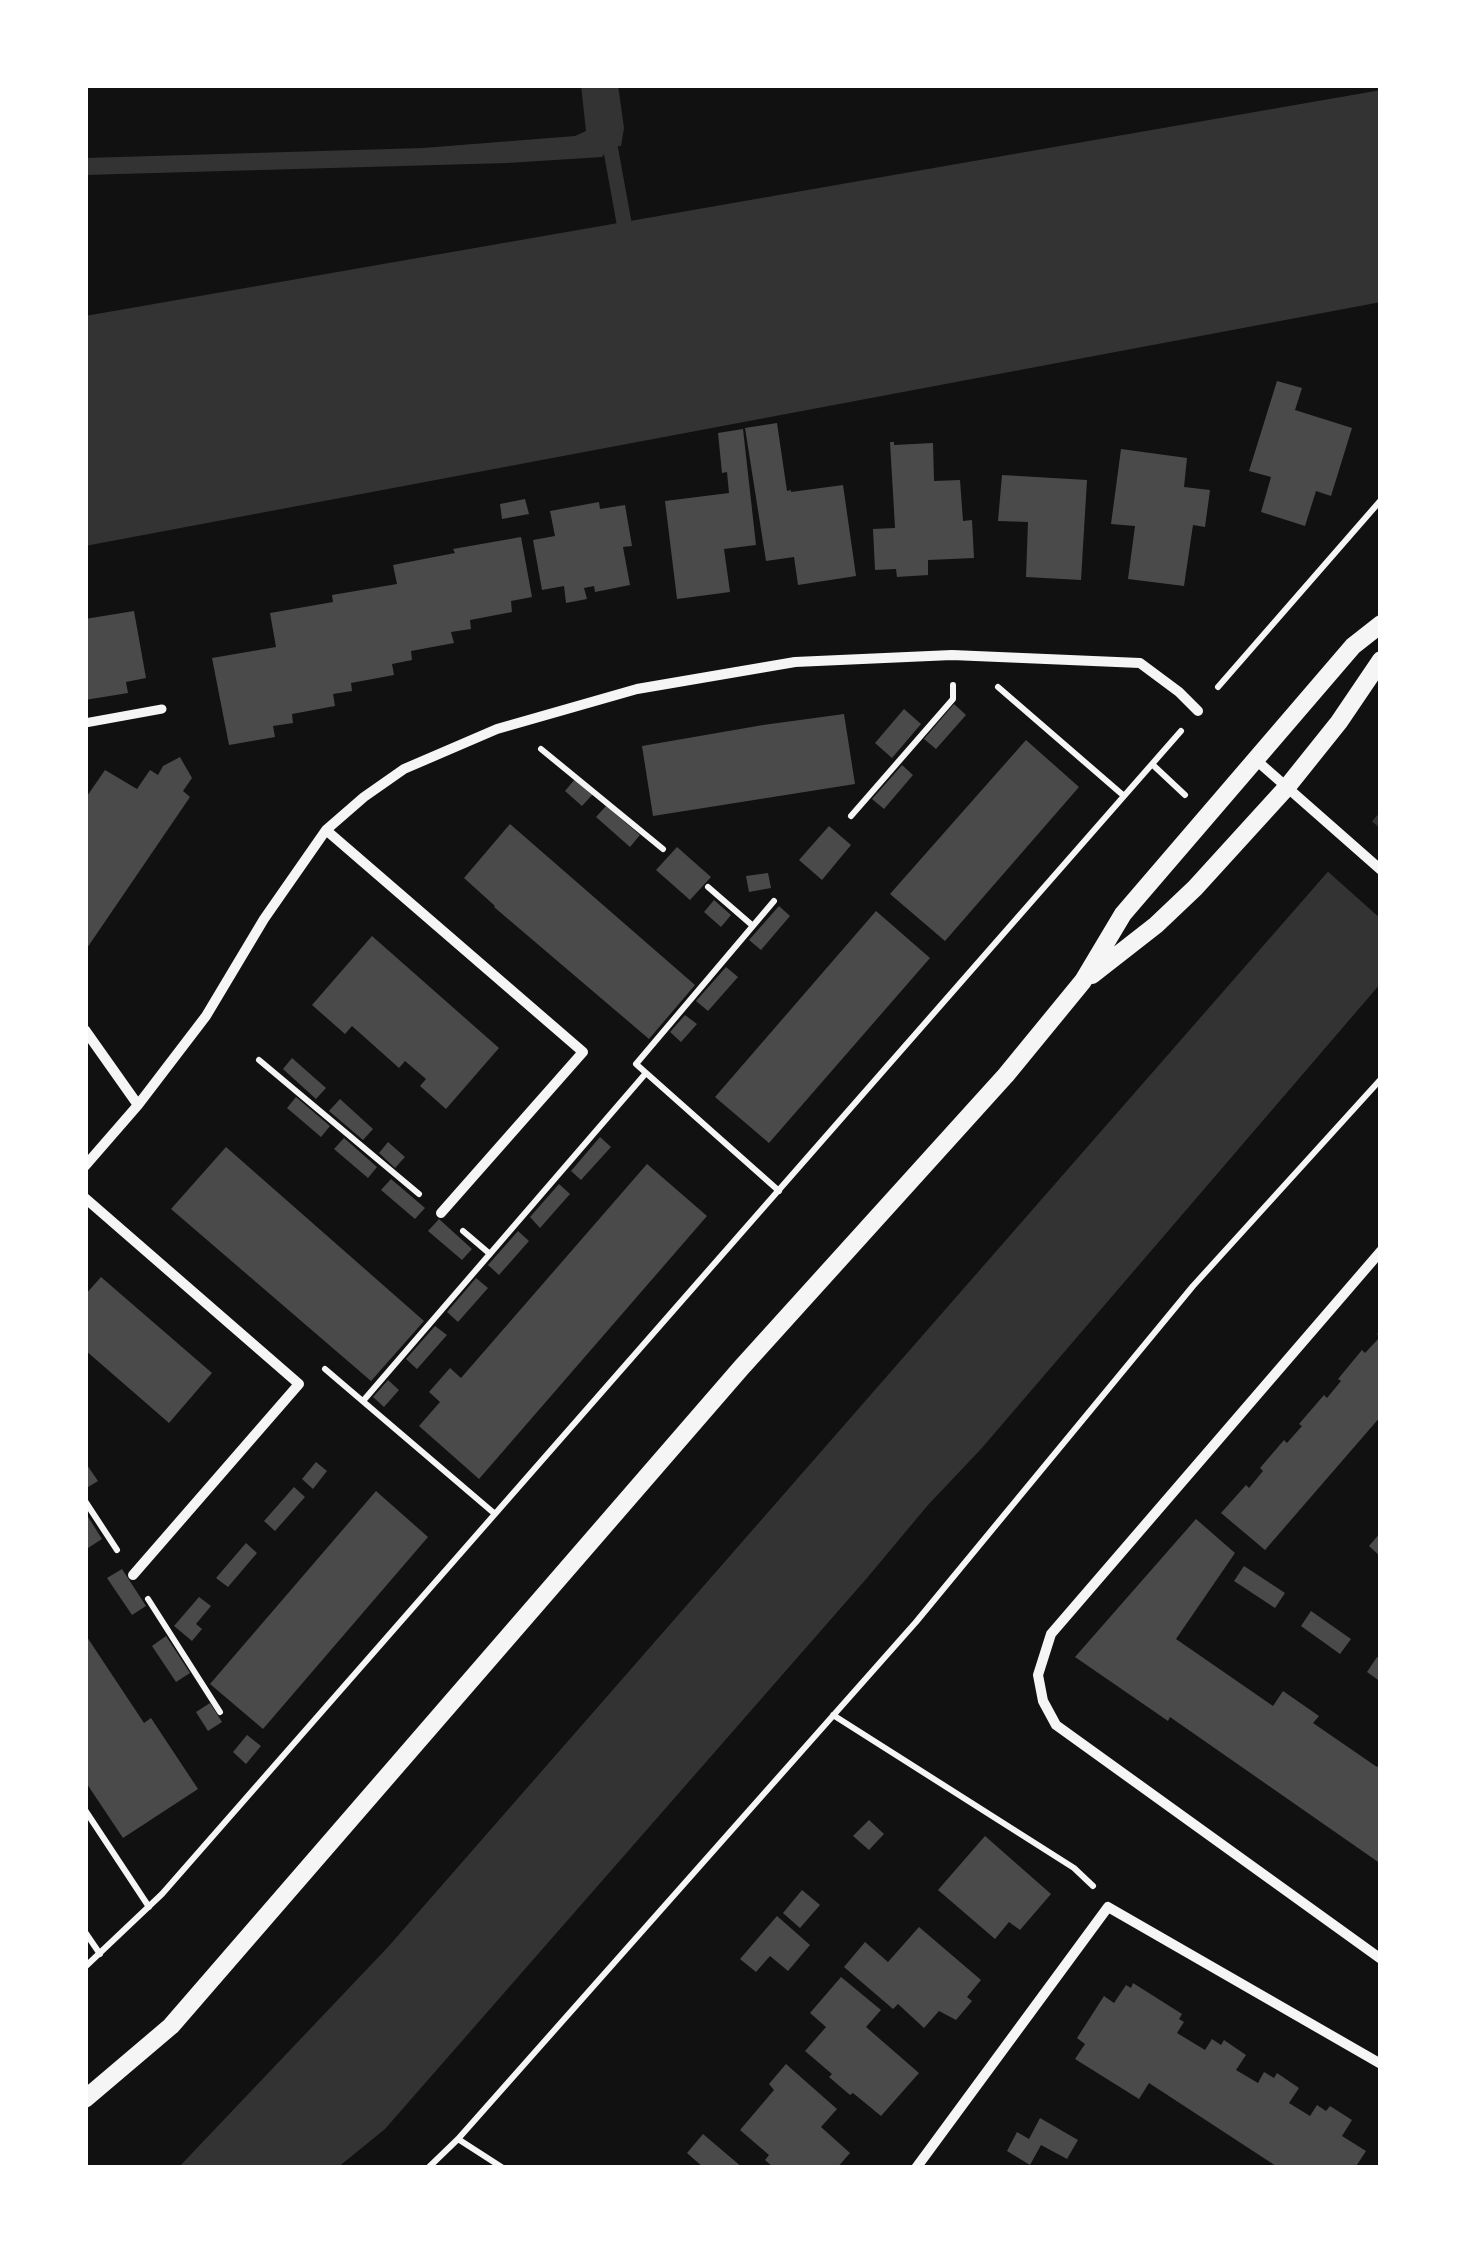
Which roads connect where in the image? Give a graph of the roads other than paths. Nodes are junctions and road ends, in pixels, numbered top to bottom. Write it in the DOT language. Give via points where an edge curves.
graph roads {
  1 [pos="1381,624"];
  2 [pos="1381,660"];
  3 [pos="162,708"];
  4 [pos="1198,711"];
  5 [pos="85,723"];
  6 [pos="1256,760"];
  7 [pos="1287,787"];
  8 [pos="326,830"];
  9 [pos="1381,870"];
  10 [pos="1083,982"];
  11 [pos="85,1030"];
  12 [pos="138,1106"];
  13 [pos="85,1166"];
  14 [pos="85,1198"];
  15 [pos="441,1213"];
  16 [pos="1381,1250"];
  17 [pos="134,1575"];
  18 [pos="1381,1960"];
  19 [pos="1381,2064"];
  20 [pos="85,2098"];
  21 [pos="916,2168"];
  1 -- 6 [label="street" via="1353,646"];
  2 -- 7 [label="street"];
  3 -- 5 [label="street"];
  4 -- 8 [label="street" via="1140,663 952,654 795,662 637,690 497,729 404,769"];
  6 -- 7 [label="street"];
  6 -- 10 [label="street" via="1123,914"];
  7 -- 9 [label="street"];
  7 -- 10 [label="street" via="1196,888"];
  8 -- 12 [label="street" via="206,1016"];
  8 -- 15 [label="street" via="583,1052"];
  10 -- 20 [label="street" via="172,2026"];
  11 -- 12 [label="street"];
  12 -- 13 [label="street"];
  14 -- 17 [label="street" via="299,1384"];
  16 -- 18 [label="street" via="1051,1634 1038,1675 1056,1725"];
  19 -- 21 [label="street" via="1108,1907"];
}
